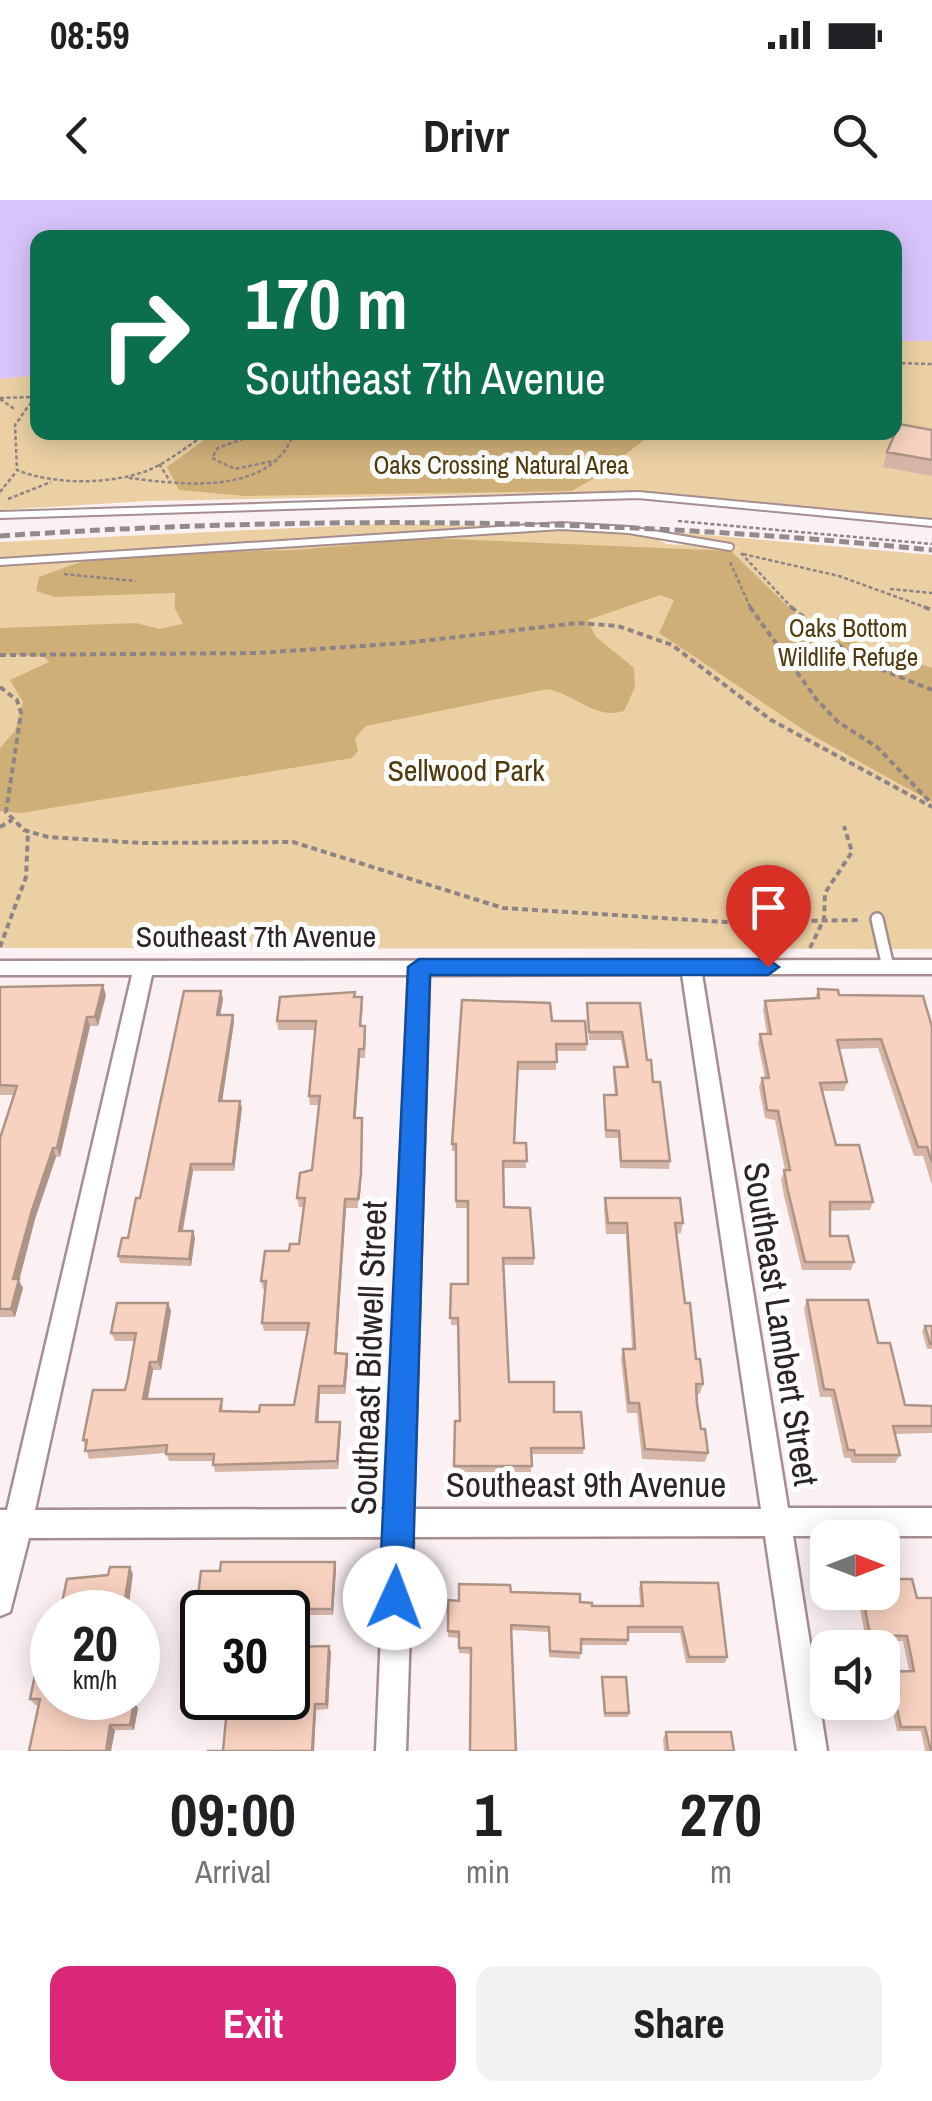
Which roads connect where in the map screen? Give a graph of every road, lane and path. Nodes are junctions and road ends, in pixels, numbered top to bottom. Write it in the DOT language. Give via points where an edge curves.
graph roads {
  1 [pos="902,363"];
  2 [pos="932,364"];
  3 [pos="30,397"];
  4 [pos="0,398"];
  5 [pos="30,401"];
  6 [pos="16,410"];
  7 [pos="196,440"];
  8 [pos="240,440"];
  9 [pos="294,440"];
  10 [pos="278,460"];
  11 [pos="159,464"];
  12 [pos="17,470"];
  13 [pos="124,477"];
  14 [pos="55,481"];
  15 [pos="170,482"];
  16 [pos="0,492"];
  17 [pos="0,501"];
  18 [pos="0,515"];
  19 [pos="932,523"];
  20 [pos="730,547"];
  21 [pos="743,554"];
  22 [pos="0,562"];
  23 [pos="886,588"];
  24 [pos="932,593"];
  25 [pos="932,610"];
  26 [pos="0,655"];
  27 [pos="0,687"];
  28 [pos="932,690"];
  29 [pos="932,806"];
  30 [pos="12,820"];
  31 [pos="844,826"];
  32 [pos="0,827"];
  33 [pos="28,831"];
  34 [pos="877,919"];
  35 [pos="822,923"];
  36 [pos="0,947"];
  37 [pos="419,967"];
  38 [pos="691,967"];
  39 [pos="806,967"];
  40 [pos="888,967"];
  41 [pos="932,967"];
  42 [pos="0,968"];
  43 [pos="144,968"];
  44 [pos="398,1522"];
  45 [pos="932,1522"];
  46 [pos="777,1523"];
  47 [pos="9,1524"];
  48 [pos="0,1602"];
  49 [pos="390,1751"];
  50 [pos="812,1751"];
  1 -- 2 [label="path"];
  3 -- 4 [label="path"];
  4 -- 6 [label="path"];
  5 -- 6 [label="path"];
  6 -- 12 [label="path" via="8,429"];
  7 -- 11 [label="path"];
  8 -- 10 [label="path" via="218,448 212,458 239,469"];
  9 -- 10 [label="path"];
  10 -- 15 [label="path" via="256,477"];
  11 -- 13 [label="path"];
  11 -- 15 [label="path"];
  12 -- 14 [label="path"];
  12 -- 16 [label="path"];
  13 -- 14 [label="path"];
  13 -- 15 [label="path"];
  14 -- 17 [label="path"];
  18 -- 19 [label="lane" via="638,495"];
  20 -- 21 [label="path"];
  20 -- 22 [label="lane" via="635,529 570,527"];
  20 -- 29 [label="path" via="728,558 754,615 786,662 838,722 878,747"];
  21 -- 23 [label="path" via="786,559"];
  21 -- 28 [label="path" via="829,640 856,659"];
  23 -- 24 [label="path"];
  23 -- 25 [label="path"];
  26 -- 29 [label="path" via="258,653 577,623 618,626 672,646 771,720"];
  27 -- 30 [label="path" via="21,712 6,803"];
  30 -- 32 [label="path"];
  30 -- 33 [label="path"];
  31 -- 35 [label="path" via="852,852 825,893"];
  33 -- 35 [label="path" via="142,844 293,842 503,908"];
  33 -- 36 [label="path" via="26,877"];
  34 -- 35 [label="path"];
  34 -- 40 [label="lane"];
  35 -- 39 [label="path"];
  37 -- 38 [label="street, Southeast 7th Avenue"];
  37 -- 43 [label="street, Southeast 7th Avenue"];
  37 -- 44 [label="street, Southeast Bidwell Street"];
  38 -- 39 [label="street, Southeast 7th Avenue"];
  38 -- 46 [label="street, Southeast Lambert Street"];
  39 -- 40 [label="street, Southeast 7th Avenue"];
  40 -- 41 [label="street, Southeast 7th Avenue"];
  42 -- 43 [label="street, Southeast 7th Avenue"];
  43 -- 47 [label="street"];
  44 -- 46 [label="street, Southeast 9th Avenue"];
  44 -- 47 [label="street, Southeast 9th Avenue"];
  44 -- 49 [label="street, Southeast Bidwell Street"];
  45 -- 46 [label="street, Southeast 9th Avenue"];
  46 -- 50 [label="street, Southeast Lambert Street"];
  47 -- 48 [label="street"];
}
